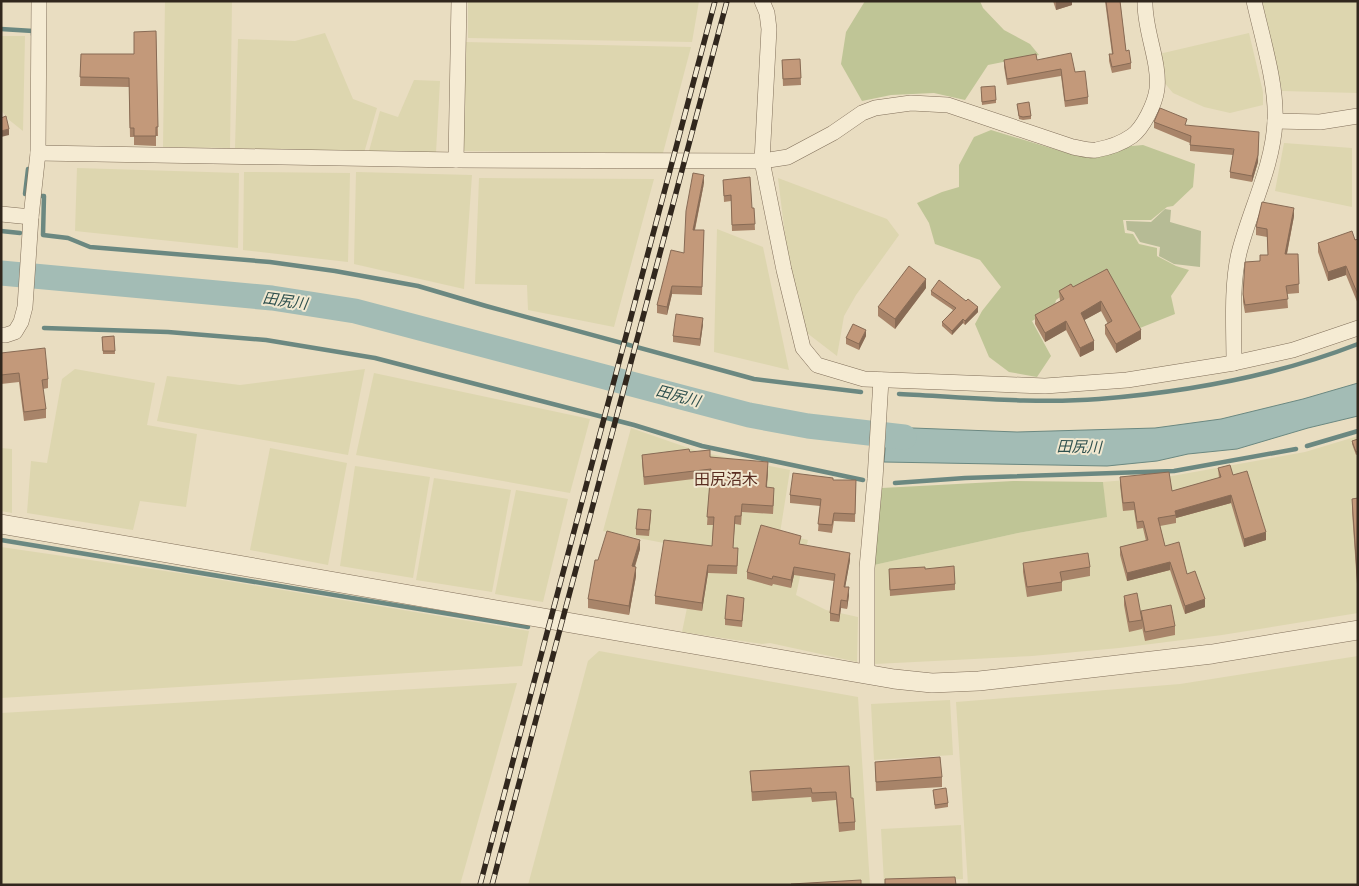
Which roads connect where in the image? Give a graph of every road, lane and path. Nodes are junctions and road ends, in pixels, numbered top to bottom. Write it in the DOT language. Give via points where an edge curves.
graph roads {
  1 [pos="39,1"];
  2 [pos="459,1"];
  3 [pos="762,1"];
  4 [pos="1145,1"];
  5 [pos="1254,1"];
  6 [pos="1358,116"];
  7 [pos="1275,121"];
  8 [pos="38,153"];
  9 [pos="456,160"];
  10 [pos="762,161"];
  11 [pos="1,214"];
  12 [pos="31,217"];
  13 [pos="1358,328"];
  14 [pos="1,335"];
  15 [pos="1234,363"];
  16 [pos="881,380"];
  17 [pos="1,524"];
  18 [pos="1358,630"];
  19 [pos="867,674"];
  1 -- 8 [label="street"];
  2 -- 9 [label="street"];
  3 -- 10 [label="street" via="769,29"];
  4 -- 10 [label="street" via="1157,89 1146,119 1132,136 1112,146 1094,151 1073,147 948,105 911,104 869,110 788,157"];
  5 -- 7 [label="street" via="1275,98"];
  6 -- 7 [label="street" via="1320,122"];
  7 -- 15 [label="street" via="1270,156 1235,276"];
  8 -- 9 [label="street"];
  8 -- 12 [label="street"];
  9 -- 10 [label="street"];
  10 -- 16 [label="street" via="803,348 816,365 864,379"];
  11 -- 12 [label="street"];
  12 -- 14 [label="street" via="25,307 16,332"];
  13 -- 15 [label="street" via="1293,350"];
  15 -- 16 [label="street" via="1127,380 1045,386"];
  16 -- 19 [label="street" via="867,568"];
  17 -- 19 [label="street"];
  18 -- 19 [label="street" via="1212,654 979,681 932,682"];
}
